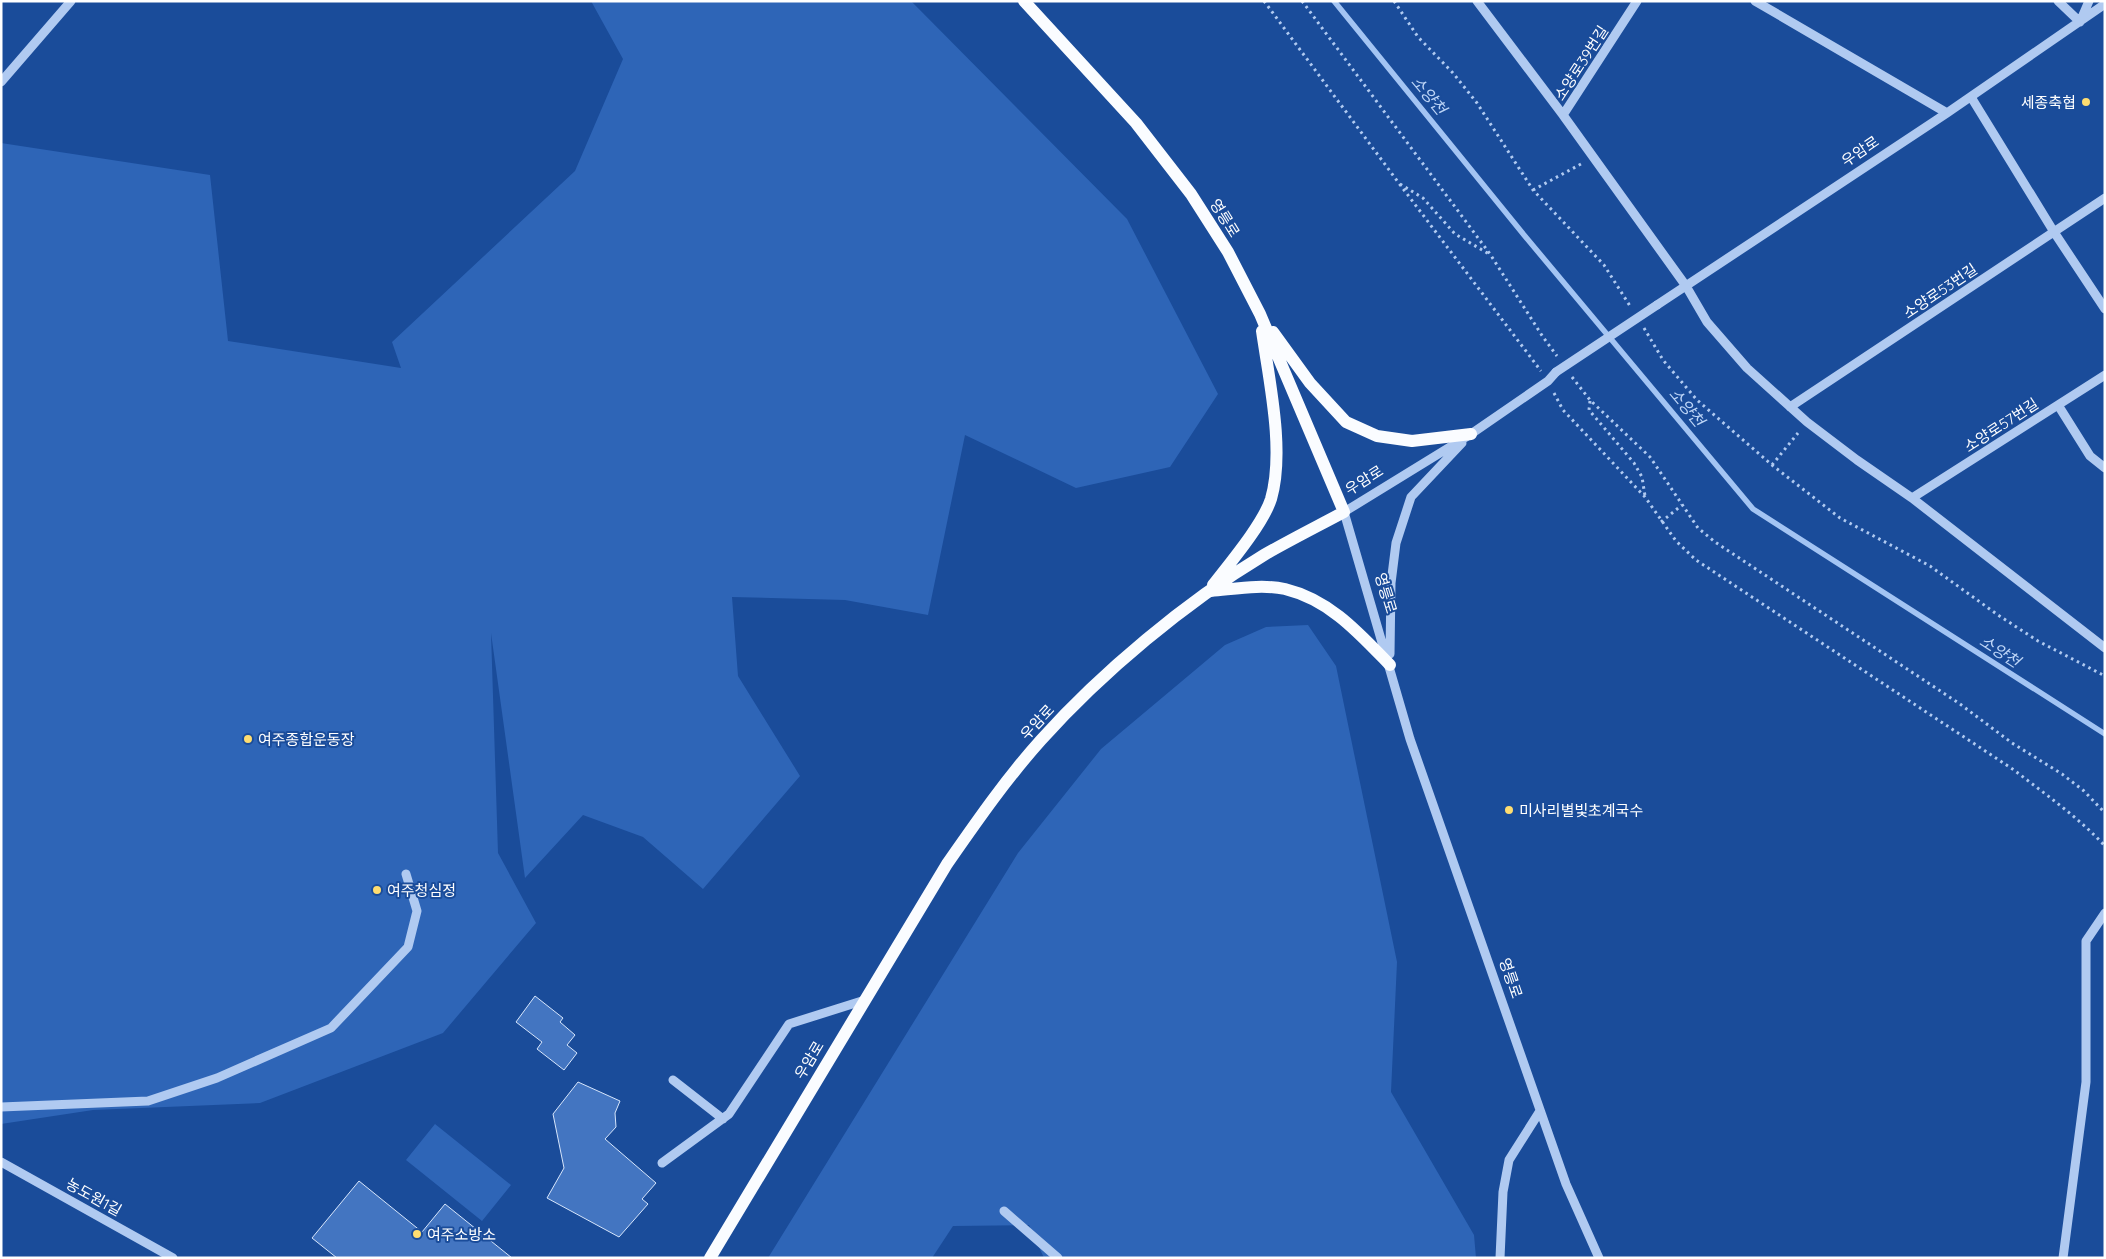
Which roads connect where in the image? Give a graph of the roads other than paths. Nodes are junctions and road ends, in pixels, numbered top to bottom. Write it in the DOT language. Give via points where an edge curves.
graph roads {
  1 [pos="71,1"];
  2 [pos="1024,1"];
  3 [pos="1477,1"];
  4 [pos="1637,1"];
  5 [pos="1755,1"];
  6 [pos="2058,1"];
  7 [pos="2089,1"];
  8 [pos="2105,4"];
  9 [pos="2080,22"];
  10 [pos="1,82"];
  11 [pos="1971,97"];
  12 [pos="1947,113"];
  13 [pos="1563,116"];
  14 [pos="2105,198"];
  15 [pos="2054,232"];
  16 [pos="1686,286"];
  17 [pos="2105,309"];
  18 [pos="1260,314"];
  19 [pos="2105,375"];
  20 [pos="2058,405"];
  21 [pos="1790,407"];
  22 [pos="1470,434"];
  23 [pos="2105,468"];
  24 [pos="1912,498"];
  25 [pos="1344,512"];
  26 [pos="1209,591"];
  27 [pos="2105,648"];
  28 [pos="1390,665"];
  29 [pos="406,874"];
  30 [pos="2105,913"];
  31 [pos="865,1000"];
  32 [pos="673,1080"];
  33 [pos="1,1107"];
  34 [pos="1540,1111"];
  35 [pos="723,1119"];
  36 [pos="1,1162"];
  37 [pos="662,1163"];
  38 [pos="1004,1211"];
  39 [pos="173,1258"];
  40 [pos="710,1258"];
  41 [pos="1058,1258"];
  42 [pos="1500,1258"];
  43 [pos="1599,1258"];
  44 [pos="2063,1258"];
  1 -- 10 [label="street"];
  2 -- 18 [label="main road, 영릉로" via="1136,123 1191,194 1228,252"];
  3 -- 13 [label="street"];
  4 -- 13 [label="street, 소양로39번길"];
  5 -- 12 [label="street"];
  6 -- 9 [label="street"];
  7 -- 9 [label="street"];
  8 -- 9 [label="street, 우암로"];
  9 -- 11 [label="street, 우암로"];
  11 -- 12 [label="street, 우암로"];
  11 -- 15 [label="street"];
  12 -- 16 [label="street, 우암로"];
  13 -- 16 [label="street"];
  14 -- 15 [label="street, 소양로53번길"];
  15 -- 17 [label="street"];
  15 -- 21 [label="street, 소양로53번길"];
  16 -- 21 [label="street" via="1707,322 1741,362"];
  16 -- 22 [label="street, 우암로, bridge" via="1556,372 1548,381"];
  18 -- 22 [label="main road" via="1310,383 1346,422 1376,436 1412,441"];
  18 -- 25 [label="main road, 영릉로"];
  18 -- 26 [label="main road" via="1276,429 1276,468 1270,499 1254,530"];
  19 -- 20 [label="street, 소양로57번길"];
  20 -- 23 [label="street" via="2090,456"];
  20 -- 24 [label="street, 소양로57번길"];
  21 -- 24 [label="street"];
  22 -- 25 [label="street, 우암로"];
  22 -- 28 [label="street" via="1411,497 1396,543 1391,583"];
  24 -- 27 [label="street"];
  25 -- 26 [label="main road, 우암로" via="1264,555"];
  25 -- 28 [label="street, 영릉로"];
  26 -- 28 [label="main road" via="1252,587 1284,589 1314,600 1347,621"];
  26 -- 31 [label="main road, 우암로" via="1152,635 1041,740 947,864"];
  28 -- 34 [label="street, 영릉로" via="1410,738"];
  29 -- 33 [label="street" via="418,911 408,947 331,1028 217,1078 148,1101"];
  30 -- 44 [label="street" via="2086,942 2086,1082"];
  31 -- 35 [label="street" via="789,1024"];
  31 -- 40 [label="main road, 우암로"];
  32 -- 35 [label="street"];
  34 -- 42 [label="street" via="1509,1160 1503,1192"];
  34 -- 43 [label="street, 영릉로" via="1566,1184"];
  35 -- 37 [label="street"];
  36 -- 39 [label="street, 농도원1길"];
  38 -- 41 [label="street"];
}
